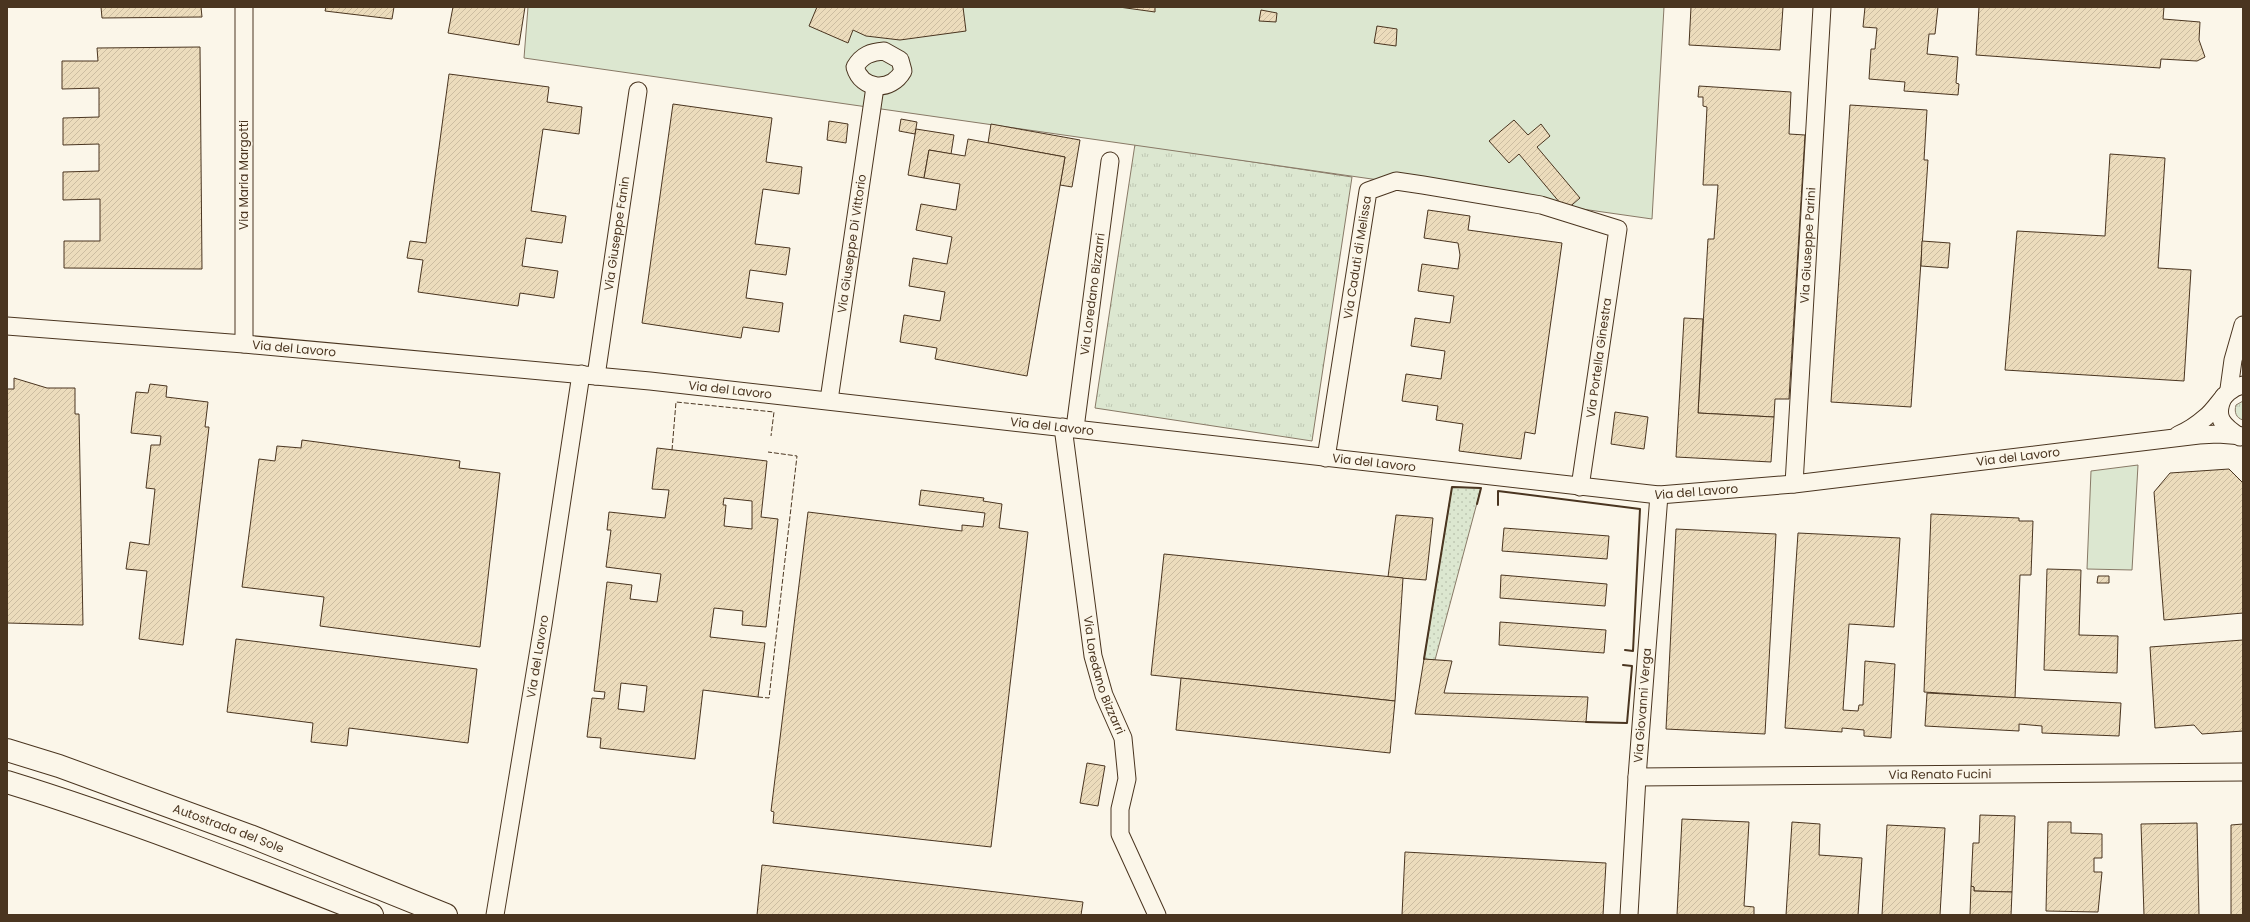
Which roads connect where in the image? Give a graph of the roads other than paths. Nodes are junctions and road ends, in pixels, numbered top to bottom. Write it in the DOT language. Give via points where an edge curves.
graph roads {
  1 [pos="244,7"];
  2 [pos="1822,7"];
  3 [pos="875,86"];
  4 [pos="638,91"];
  5 [pos="1110,161"];
  6 [pos="1618,229"];
  7 [pos="2243,325"];
  8 [pos="7,326"];
  9 [pos="244,344"];
  10 [pos="589,375"];
  11 [pos="2232,390"];
  12 [pos="829,400"];
  13 [pos="1069,428"];
  14 [pos="2241,436"];
  15 [pos="2166,441"];
  16 [pos="1326,458"];
  17 [pos="1794,484"];
  18 [pos="1580,487"];
  19 [pos="1659,495"];
  20 [pos="7,750"];
  21 [pos="2243,772"];
  22 [pos="1637,777"];
  23 [pos="7,782"];
  24 [pos="372,915"];
  25 [pos="446,915"];
  26 [pos="495,915"];
  27 [pos="1157,915"];
  28 [pos="1630,915"];
  1 -- 9 [label="street, Via Maria Margotti"];
  2 -- 17 [label="street, Via Giuseppe Parini"];
  3 -- 12 [label="street, Via Giuseppe Di Vittorio"];
  4 -- 10 [label="street, Via Giuseppe Fanin"];
  5 -- 13 [label="street, Via Loredano Bizzarri"];
  6 -- 16 [label="street, Via Caduti di Melissa" via="1541,204 1416,184 1396,181 1368,191"];
  6 -- 18 [label="street, Via Portella Ginestra"];
  7 -- 11 [label="street" via="2232,360"];
  8 -- 9 [label="street, Via del Lavoro"];
  9 -- 10 [label="street, Via del Lavoro"];
  10 -- 12 [label="street, Via del Lavoro"];
  10 -- 26 [label="street, Via del Lavoro"];
  11 -- 14 [label="street, Via del Lavoro" via="2220,403 2221,418 2230,431"];
  11 -- 15 [label="street, Via del Lavoro" via="2207,416 2188,430"];
  12 -- 13 [label="street, Via del Lavoro"];
  13 -- 16 [label="street, Via del Lavoro"];
  13 -- 27 [label="street, Via Loredano Bizzarri" via="1093,656 1104,695 1124,738 1127,779 1120,809 1120,834"];
  14 -- 15 [label="street, Via del Lavoro" via="2218,434"];
  15 -- 17 [label="street, Via del Lavoro"];
  16 -- 18 [label="street, Via del Lavoro"];
  17 -- 19 [label="street, Via del Lavoro"];
  18 -- 19 [label="street, Via del Lavoro"];
  19 -- 22 [label="street, Via Giovanni Verga"];
  20 -- 25 [label="highway, Autostrada del Sole" via="59,766 250,836"];
  21 -- 22 [label="street, Via Renato Fucini"];
  22 -- 28 [label="street, Via Giovanni Verga"];
  23 -- 24 [label="highway" via="232,860"];
}
